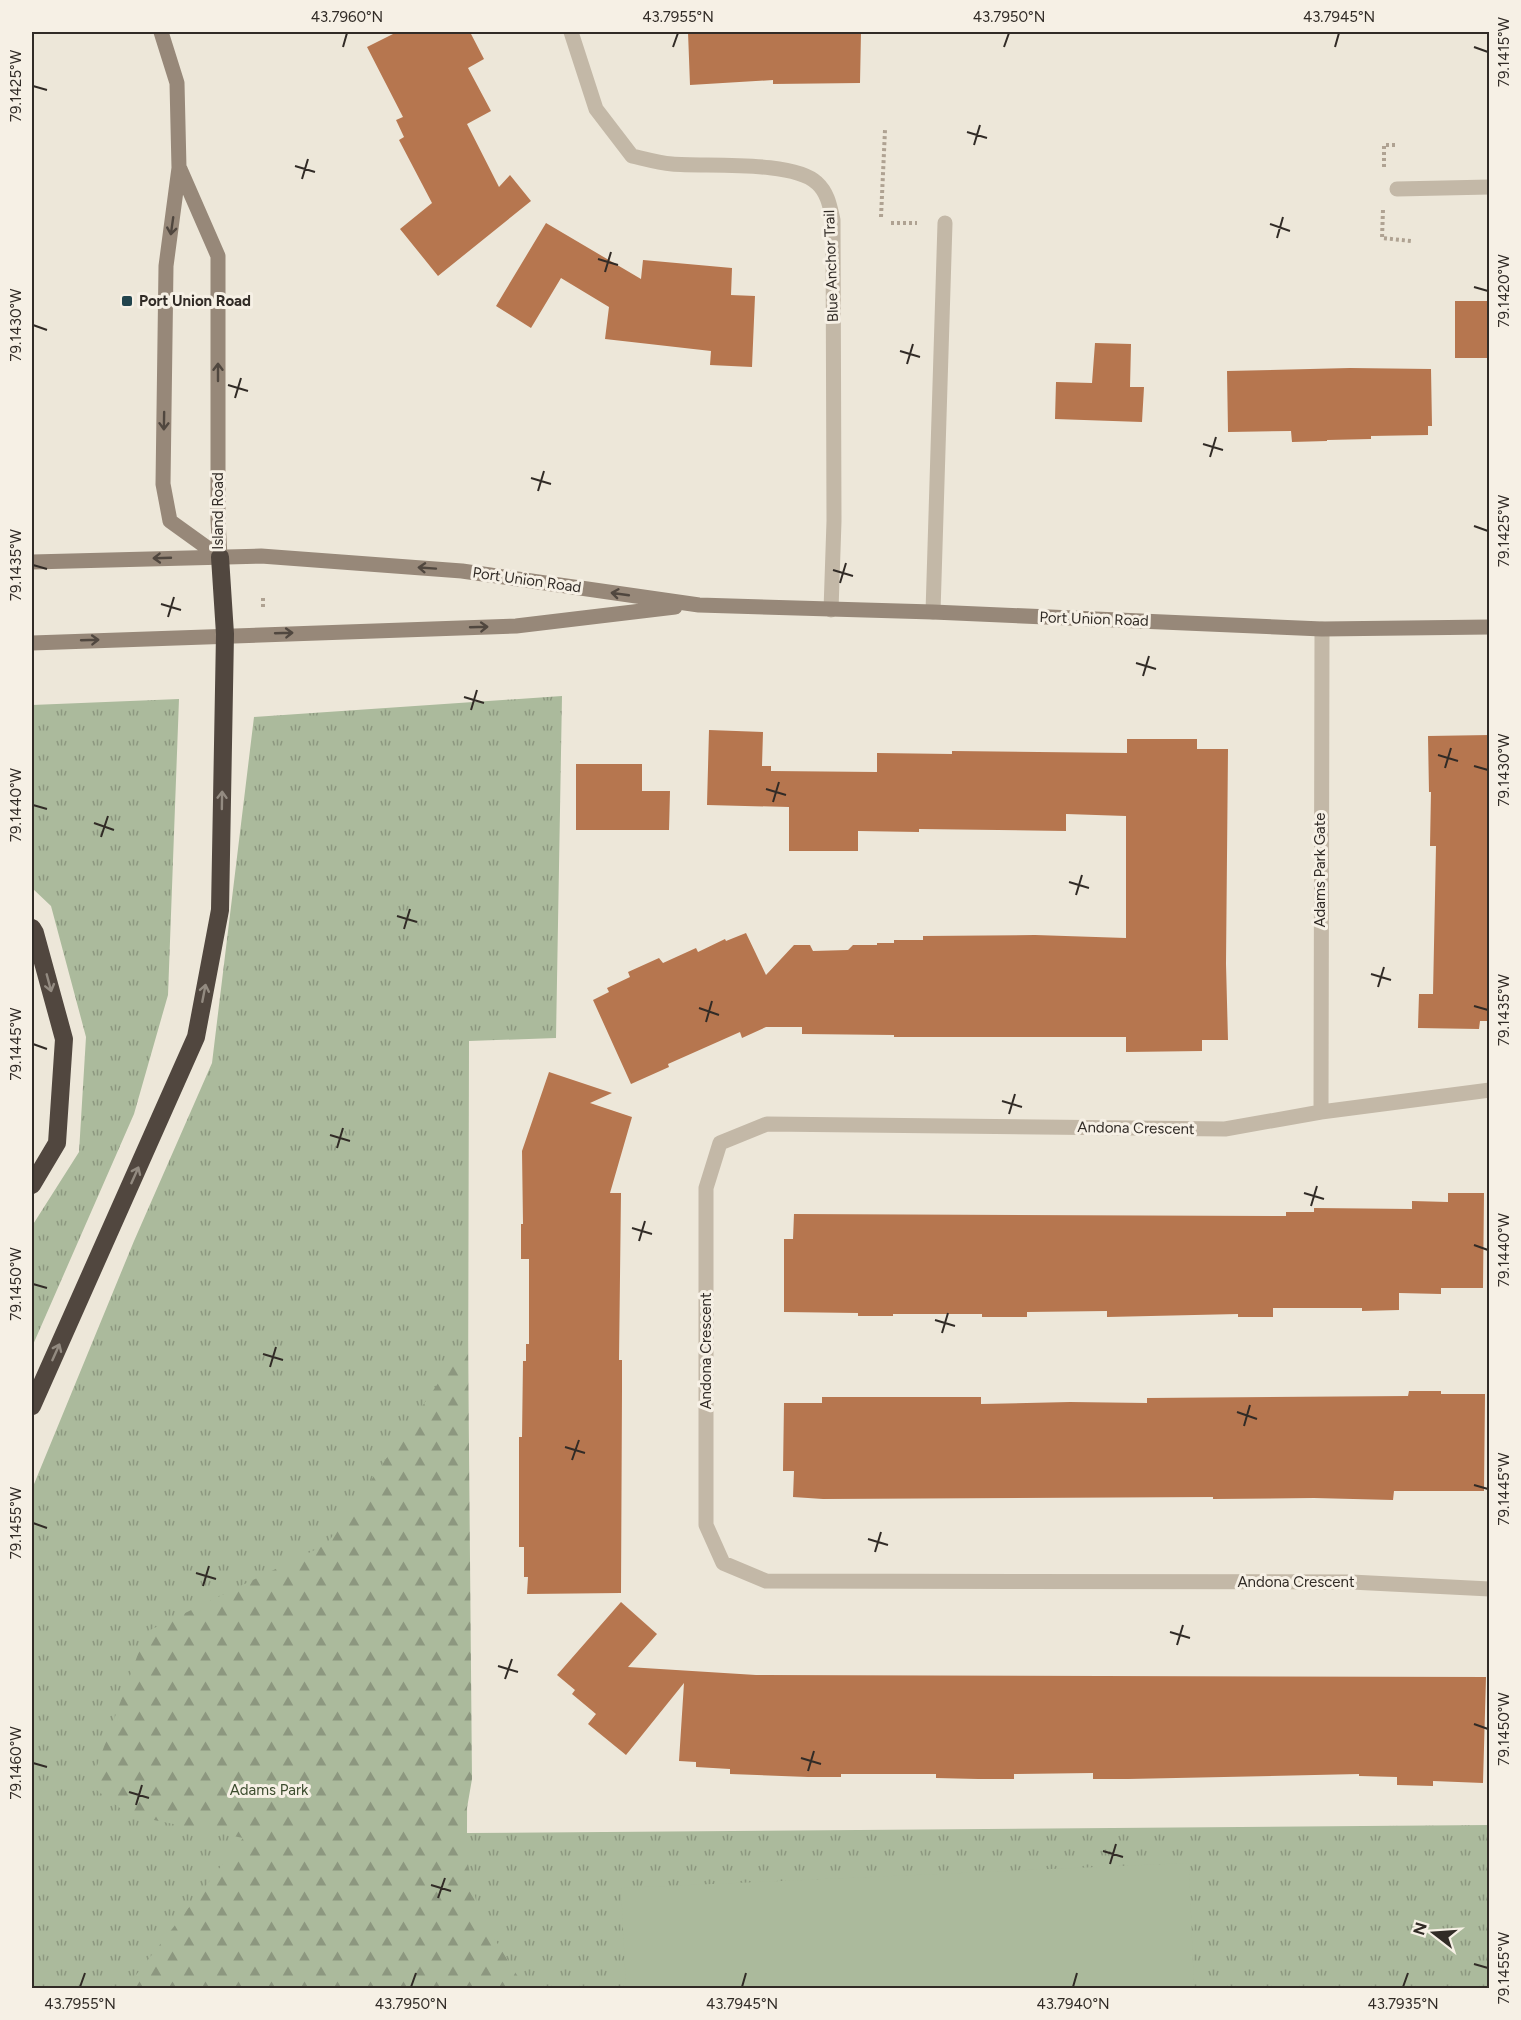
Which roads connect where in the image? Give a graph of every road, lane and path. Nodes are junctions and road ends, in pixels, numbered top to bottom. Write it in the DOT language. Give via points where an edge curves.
graph roads {
  1 [pos="160,32"];
  2 [pos="571,32"];
  3 [pos="885,130"];
  4 [pos="179,168"];
  5 [pos="1490,187"];
  6 [pos="1397,189"];
  7 [pos="881,217"];
  8 [pos="945,223"];
  9 [pos="220,557"];
  10 [pos="32,562"];
  11 [pos="699,605"];
  12 [pos="831,610"];
  13 [pos="933,612"];
  14 [pos="1490,627"];
  15 [pos="1322,628"];
  16 [pos="225,634"];
  17 [pos="32,643"];
  18 [pos="32,928"];
  19 [pos="1490,1090"];
  20 [pos="1321,1112"];
  21 [pos="32,1185"];
  22 [pos="32,1406"];
  23 [pos="1490,1589"];
  1 -- 4 [label="main road, Island Road" via="177,83"];
  2 -- 12 [label="street, Blue Anchor Trail" via="596,109 632,156 670,164 797,172 817,182 828,198 833,220"];
  3 -- 7 [label="path"];
  9 -- 4 [label="main road, Island Road, one-way" via="218,256"];
  4 -- 9 [label="main road, Island Road, one-way" via="166,266 163,484 170,521"];
  5 -- 6 [label="street"];
  8 -- 13 [label="street"];
  9 -- 10 [label="main road, Port Union Road, one-way"];
  11 -- 9 [label="main road, Port Union Road, one-way" via="462,571 261,556"];
  9 -- 16 [label="highway"];
  11 -- 12 [label="main road, Port Union Road"];
  16 -- 11 [label="main road, Port Union Road, one-way" via="516,626"];
  12 -- 13 [label="main road, Port Union Road"];
  13 -- 15 [label="main road, Port Union Road"];
  14 -- 15 [label="main road, Port Union Road"];
  15 -- 20 [label="street, Adams Park Gate"];
  17 -- 16 [label="main road, Port Union Road, one-way"];
  22 -- 16 [label="highway, one-way" via="196,1037 220,910"];
  18 -- 21 [label="highway, one-way" via="64,1040 57,1143"];
  19 -- 20 [label="street, Andona Crescent"];
  20 -- 23 [label="street, Andona Crescent" via="1225,1129 767,1124 720,1143 706,1188 706,1526 723,1563 766,1581 1352,1581"];
}
